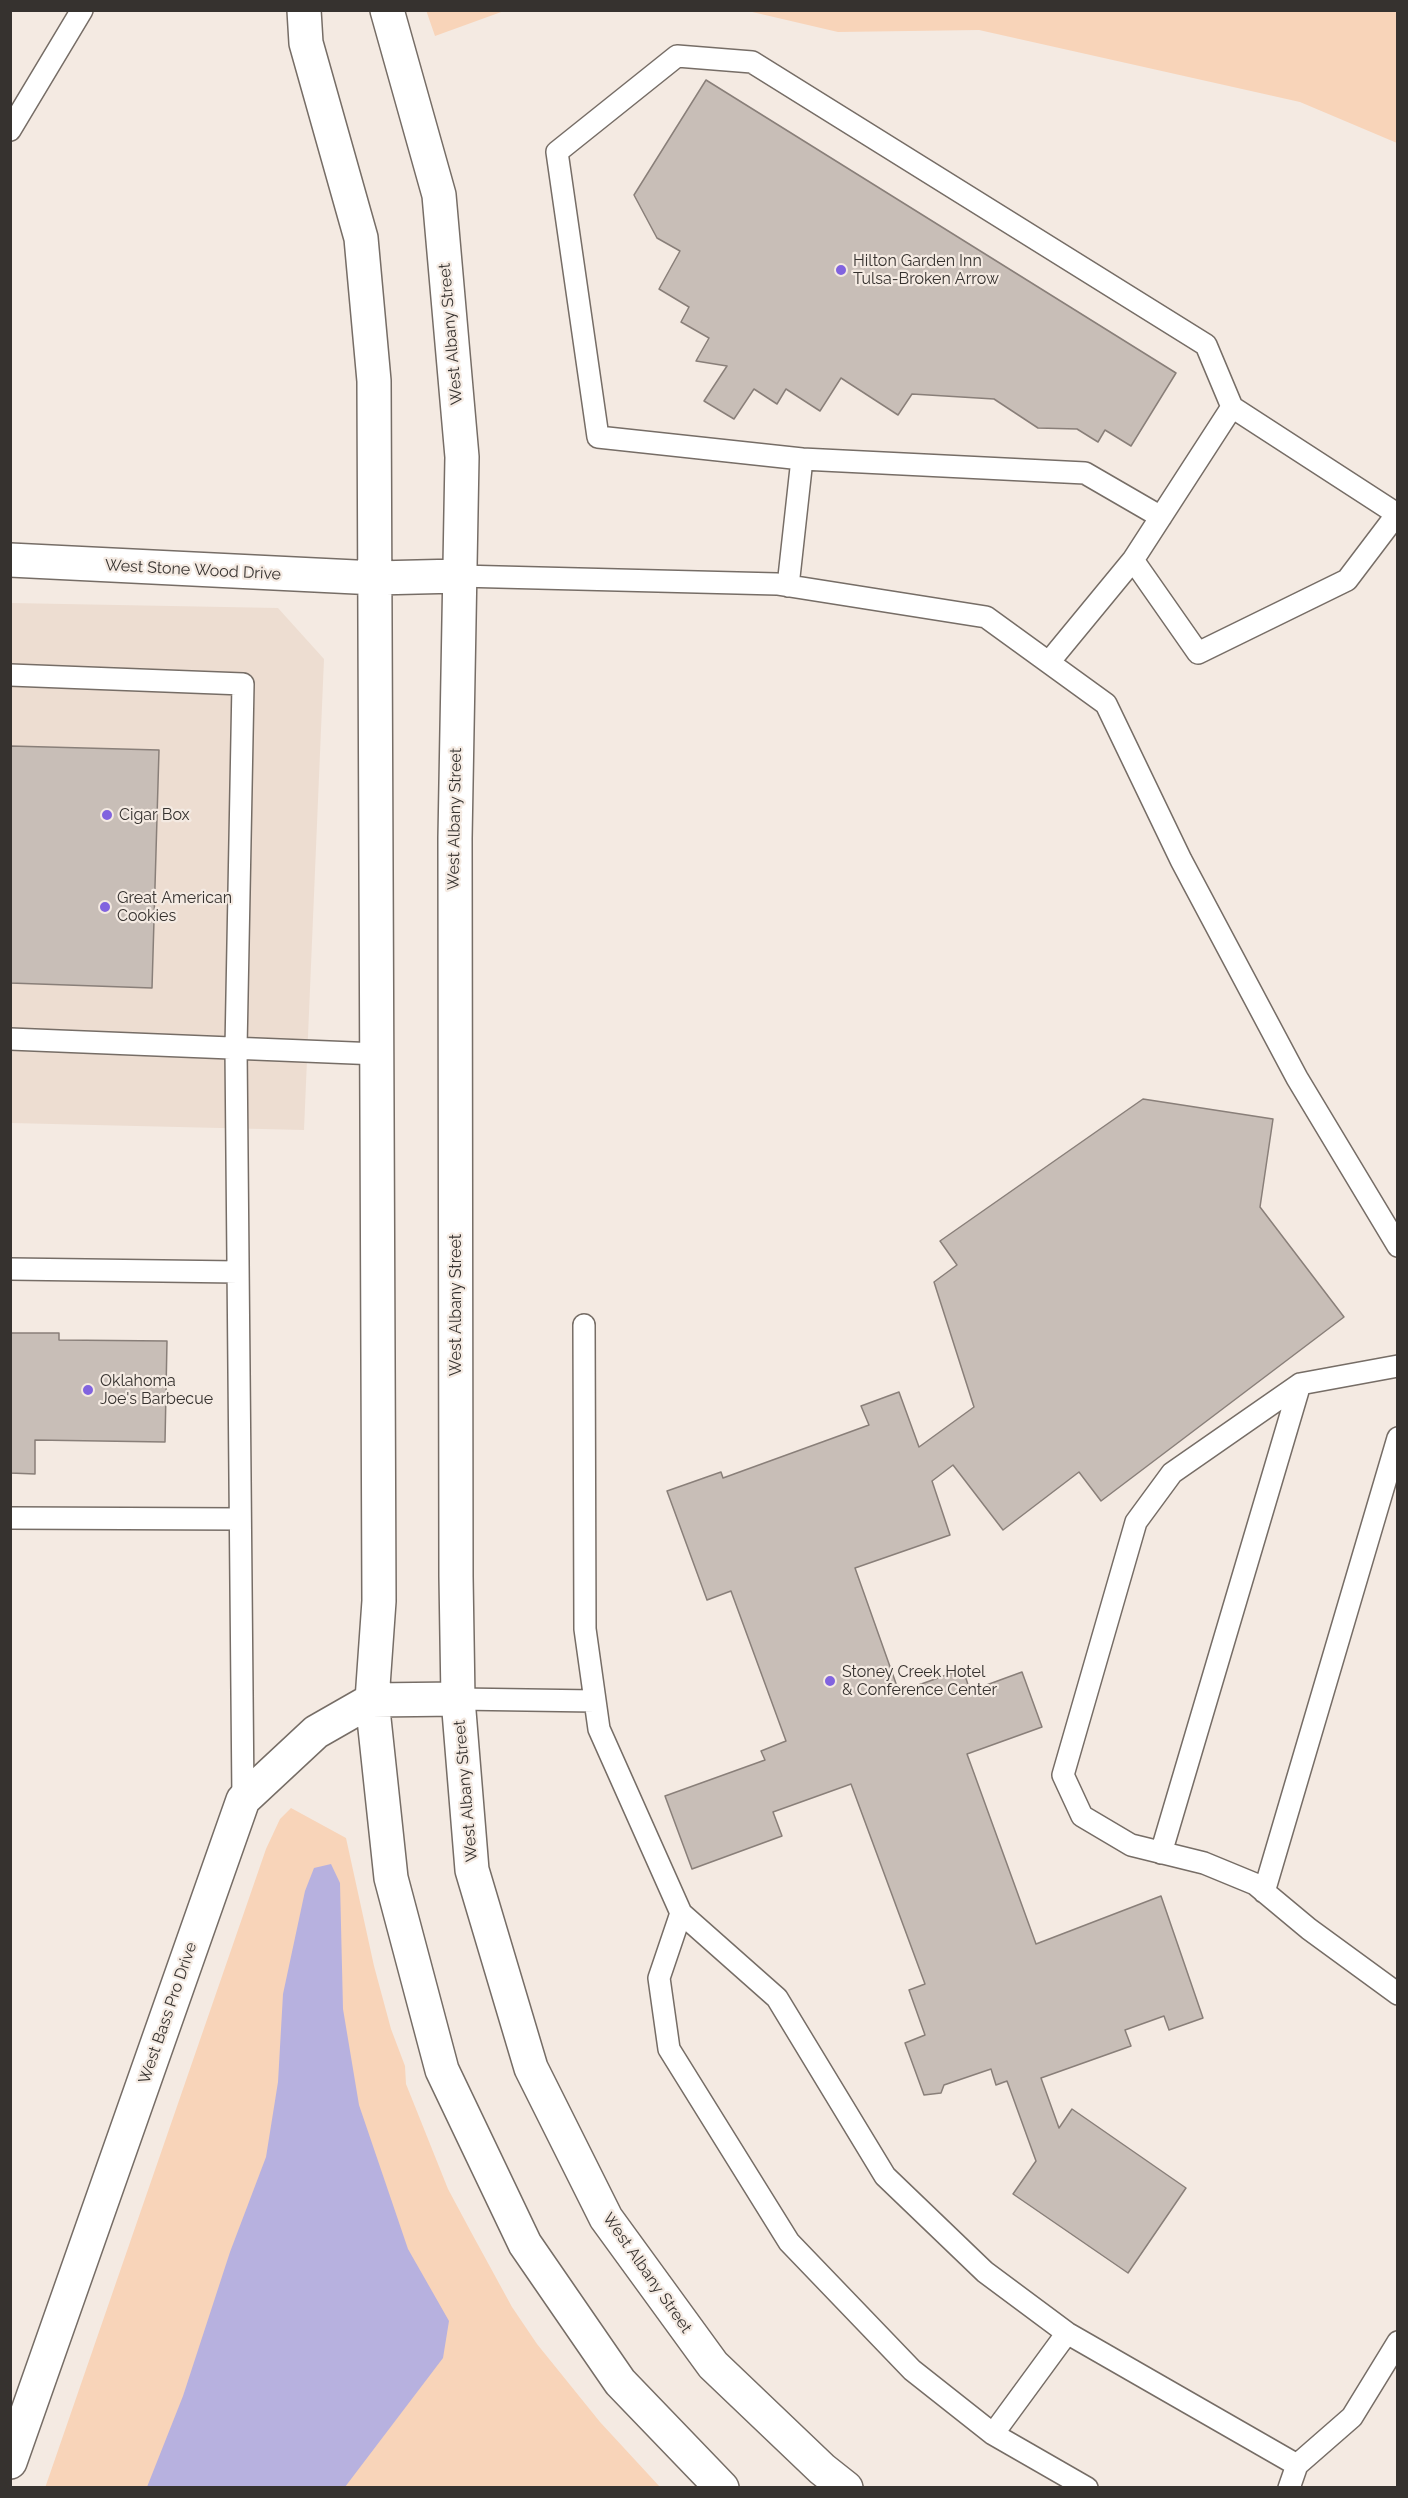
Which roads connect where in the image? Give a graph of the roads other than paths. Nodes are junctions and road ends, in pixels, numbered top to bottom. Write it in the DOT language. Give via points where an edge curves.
graph roads {
  1 [pos="82,10"];
  2 [pos="304,10"];
  3 [pos="387,10"];
  4 [pos="10,130"];
  5 [pos="1232,407"];
  6 [pos="802,459"];
  7 [pos="1161,517"];
  8 [pos="10,560"];
  9 [pos="1133,560"];
  10 [pos="459,576"];
  11 [pos="376,578"];
  12 [pos="788,586"];
  13 [pos="1048,662"];
  14 [pos="10,675"];
  15 [pos="10,1039"];
  16 [pos="236,1048"];
  17 [pos="378,1054"];
  18 [pos="1398,1246"];
  19 [pos="10,1269"];
  20 [pos="238,1272"];
  21 [pos="584,1325"];
  22 [pos="1398,1366"];
  23 [pos="1300,1384"];
  24 [pos="1398,1438"];
  25 [pos="10,1518"];
  26 [pos="240,1519"];
  27 [pos="458,1699"];
  28 [pos="372,1700"];
  29 [pos="595,1701"];
  30 [pos="243,1800"];
  31 [pos="1161,1852"];
  32 [pos="1264,1892"];
  33 [pos="681,1913"];
  34 [pos="1398,1994"];
  35 [pos="1067,2333"];
  36 [pos="1398,2342"];
  37 [pos="993,2434"];
  38 [pos="10,2463"];
  39 [pos="1297,2465"];
  40 [pos="722,2487"];
  41 [pos="846,2487"];
  42 [pos="1087,2487"];
  43 [pos="1289,2487"];
  1 -- 4 [label="lane"];
  2 -- 11 [label="main road" via="306,43 361,238 374,381"];
  3 -- 10 [label="main road, West Albany Street" via="439,195 462,458"];
  5 -- 6 [label="lane" via="1206,345 752,62 677,56 557,152 598,437"];
  5 -- 7 [label="lane"];
  5 -- 9 [label="lane" via="1397,514 1347,580 1198,653"];
  6 -- 7 [label="lane" via="1085,473"];
  6 -- 12 [label="lane"];
  7 -- 9 [label="lane"];
  8 -- 11 [label="main road, West Stone Wood Drive"];
  9 -- 13 [label="lane"];
  10 -- 11 [label="main road, West Stone Wood Drive"];
  10 -- 12 [label="lane"];
  10 -- 27 [label="main road, West Albany Street" via="454,838"];
  11 -- 17 [label="main road"];
  12 -- 13 [label="lane" via="987,617"];
  13 -- 18 [label="lane" via="1106,705 1181,860 1297,1078"];
  14 -- 16 [label="lane" via="243,684"];
  15 -- 16 [label="lane"];
  16 -- 17 [label="lane"];
  16 -- 20 [label="lane"];
  17 -- 28 [label="main road" via="379,1601"];
  19 -- 20 [label="lane"];
  20 -- 26 [label="lane"];
  21 -- 29 [label="lane" via="585,1629"];
  22 -- 23 [label="lane"];
  23 -- 31 [label="lane"];
  23 -- 31 [label="lane" via="1172,1473 1136,1522 1064,1774 1082,1816 1131,1845"];
  24 -- 32 [label="lane"];
  25 -- 26 [label="lane"];
  26 -- 30 [label="lane"];
  27 -- 28 [label="main road, West Bass Pro Drive"];
  27 -- 29 [label="lane"];
  27 -- 41 [label="main road, West Albany Street" via="472,1870 531,2068 606,2218 713,2365"];
  28 -- 30 [label="main road, West Bass Pro Drive" via="316,1732"];
  28 -- 40 [label="main road" via="391,1878 442,2070 525,2244 620,2382"];
  29 -- 33 [label="lane" via="599,1729"];
  30 -- 38 [label="main road, West Bass Pro Drive"];
  31 -- 32 [label="lane" via="1204,1863 1255,1884"];
  32 -- 34 [label="lane"];
  33 -- 35 [label="lane" via="777,1998 885,2176 985,2272"];
  33 -- 37 [label="lane" via="659,1978 669,2049 789,2242 912,2370"];
  35 -- 37 [label="lane"];
  35 -- 39 [label="lane"];
  36 -- 39 [label="lane" via="1352,2417"];
  37 -- 42 [label="lane"];
  39 -- 43 [label="lane"];
}
